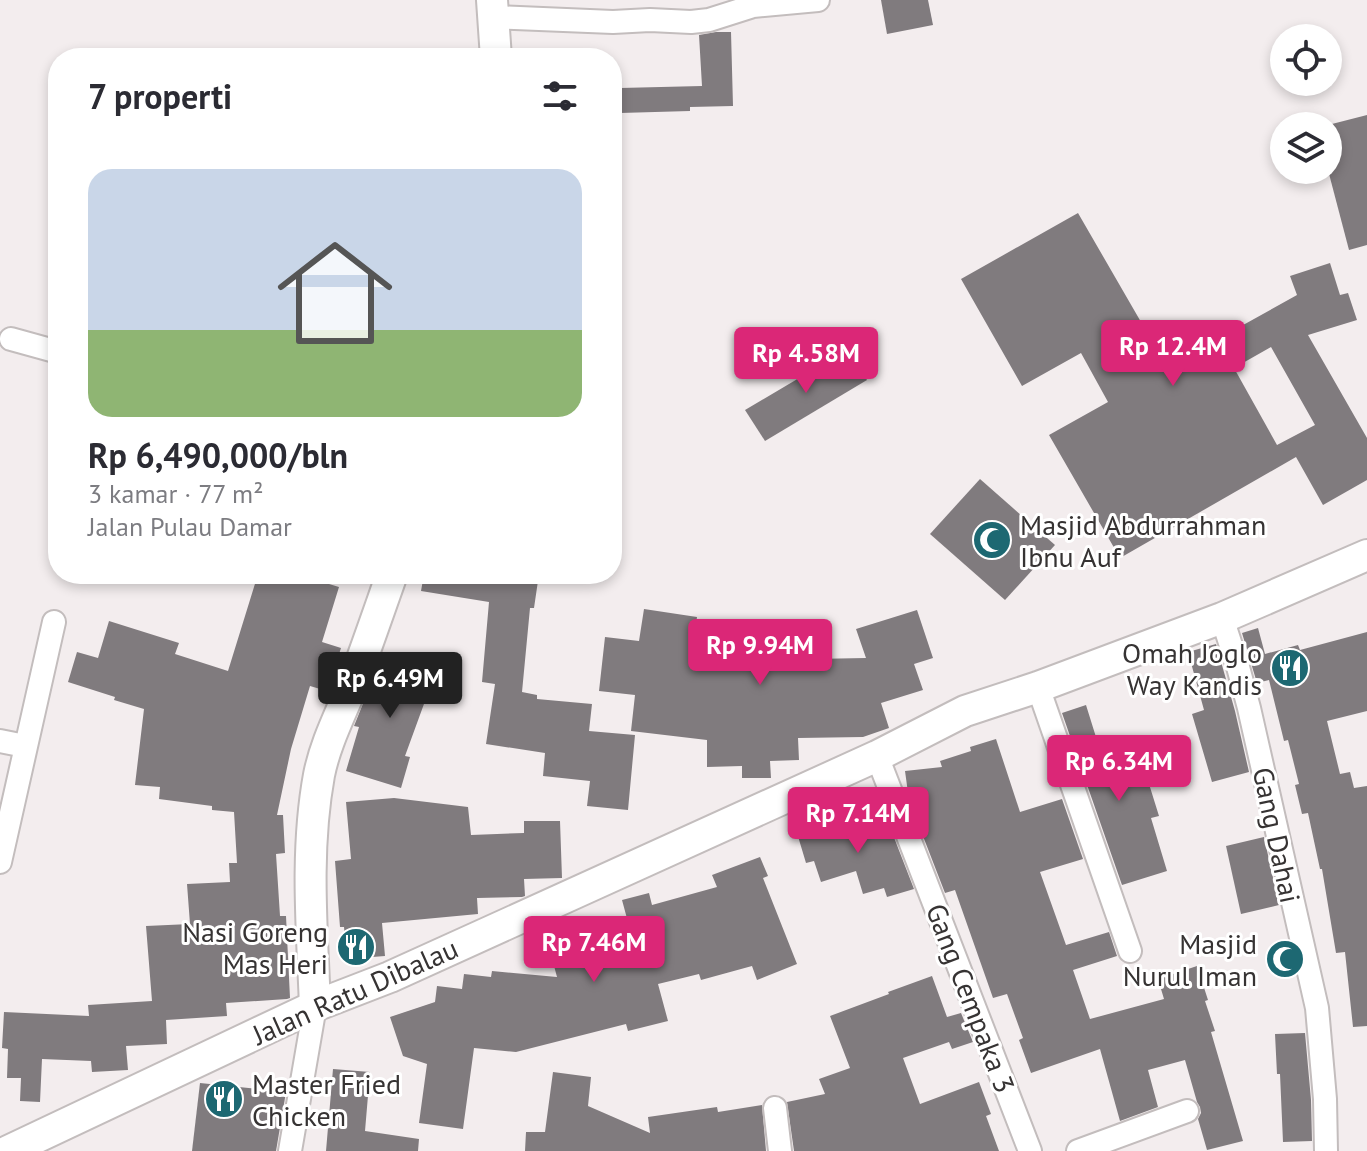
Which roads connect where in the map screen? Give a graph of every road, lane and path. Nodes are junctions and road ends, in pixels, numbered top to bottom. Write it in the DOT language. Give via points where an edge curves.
graph roads {
  1 [pos="818,0"];
  2 [pos="492,8"];
  3 [pos="495,48"];
  4 [pos="11,339"];
  5 [pos="48,349"];
  6 [pos="1367,555"];
  7 [pos="388,584"];
  8 [pos="1222,618"];
  9 [pos="54,622"];
  10 [pos="1038,687"];
  11 [pos="0,741"];
  12 [pos="25,746"];
  13 [pos="877,756"];
  14 [pos="0,862"];
  15 [pos="1130,951"];
  16 [pos="315,1006"];
  17 [pos="775,1108"];
  18 [pos="1187,1111"];
  19 [pos="8,1151"];
  20 [pos="290,1151"];
  21 [pos="780,1151"];
  22 [pos="1030,1151"];
  23 [pos="1078,1151"];
  24 [pos="1326,1151"];
  1 -- 2 [label="street" via="753,6 691,22 613,22"];
  2 -- 3 [label="main road"];
  4 -- 5 [label="street"];
  6 -- 8 [label="main road, Jalan Ratu Dibalau"];
  7 -- 16 [label="main road" via="319,775 311,839"];
  8 -- 10 [label="main road, Jalan Ratu Dibalau"];
  8 -- 24 [label="street, Gang Dahai" via="1249,708 1317,1008"];
  9 -- 12 [label="street"];
  10 -- 13 [label="main road, Jalan Ratu Dibalau" via="965,711"];
  10 -- 15 [label="street"];
  11 -- 12 [label="street"];
  12 -- 14 [label="street"];
  13 -- 16 [label="main road, Jalan Ratu Dibalau"];
  13 -- 22 [label="street, Gang Cempaka 3"];
  16 -- 19 [label="main road, Jalan Ratu Dibalau"];
  16 -- 20 [label="street"];
  17 -- 21 [label="street"];
  18 -- 23 [label="street"];
}
